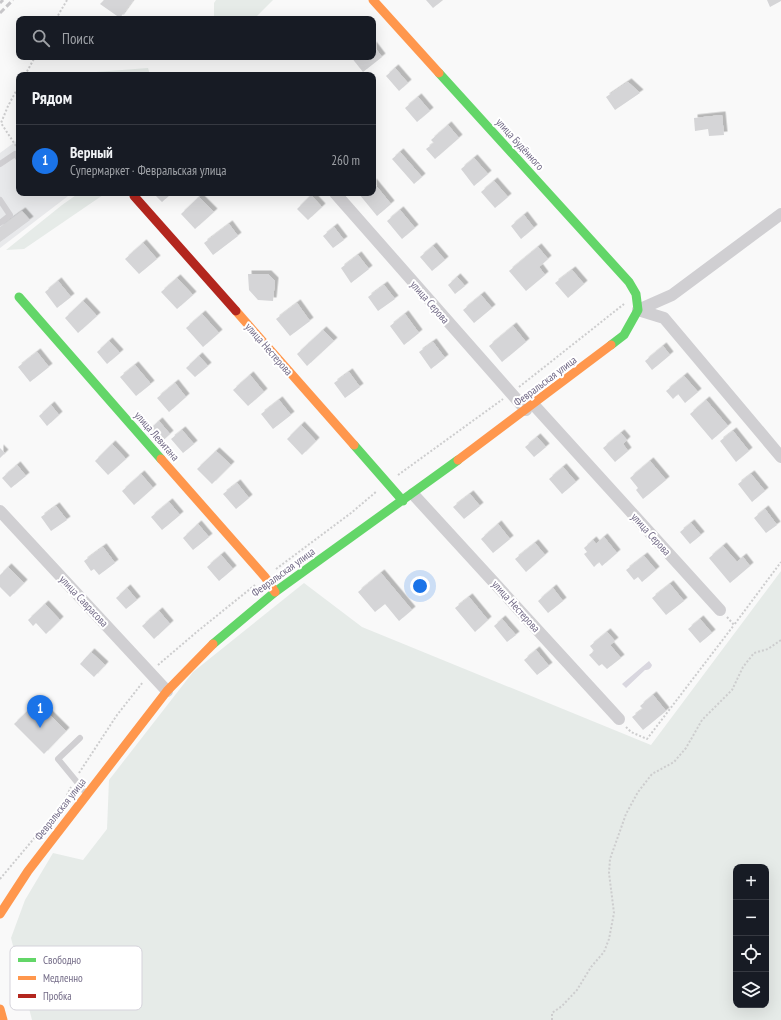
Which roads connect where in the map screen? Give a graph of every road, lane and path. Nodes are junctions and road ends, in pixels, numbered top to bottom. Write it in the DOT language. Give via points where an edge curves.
graph roads {
  1 [pos="67,0"];
  2 [pos="373,0"];
  3 [pos="58,16"];
  4 [pos="33,60"];
  5 [pos="27,72"];
  6 [pos="16,91"];
  7 [pos="16,146"];
  8 [pos="16,156"];
  9 [pos="0,164"];
  10 [pos="134,196"];
  11 [pos="338,196"];
  12 [pos="0,200"];
  13 [pos="781,214"];
  14 [pos="0,223"];
  15 [pos="19,297"];
  16 [pos="638,310"];
  17 [pos="530,407"];
  18 [pos="781,457"];
  19 [pos="413,494"];
  20 [pos="403,501"];
  21 [pos="0,511"];
  22 [pos="781,562"];
  23 [pos="275,592"];
  24 [pos="720,610"];
  25 [pos="734,625"];
  26 [pos="781,640"];
  27 [pos="167,692"];
  28 [pos="619,719"];
  29 [pos="80,738"];
  30 [pos="88,794"];
  31 [pos="1,910"];
  32 [pos="0,1009"];
  33 [pos="3,1020"];
  34 [pos="552,1020"];
  1 -- 3 [label="path"];
  2 -- 16 [label="main road, улица Будённого" via="629,282 636,294"];
  4 -- 5 [label="path"];
  6 -- 7 [label="path" via="1,123"];
  8 -- 9 [label="lane"];
  10 -- 20 [label="main road, улица Нестерова"];
  11 -- 17 [label="street, улица Серова"];
  12 -- 14 [label="lane" via="10,215"];
  13 -- 16 [label="street" via="672,295"];
  15 -- 23 [label="main road, улица Левитана" via="265,577"];
  16 -- 17 [label="main road, Февральская улица" via="624,335"];
  16 -- 18 [label="street" via="664,318"];
  17 -- 19 [label="main road, Февральская улица"];
  17 -- 24 [label="street, улица Серова"];
  19 -- 20 [label="main road, Февральская улица"];
  19 -- 28 [label="street, улица Нестерова"];
  20 -- 23 [label="main road, Февральская улица"];
  21 -- 27 [label="street, улица Саврасова"];
  22 -- 25 [label="path"];
  23 -- 27 [label="main road, Февральская улица" via="219,638"];
  24 -- 25 [label="path"];
  25 -- 28 [label="path" via="647,739 631,732"];
  26 -- 34 [label="path" via="768,649 754,653 743,667 732,690 702,720 686,748 674,762 652,774 638,792 626,814 610,859 609,873 614,913 609,939 604,952 577,990 552,1014"];
  27 -- 30 [label="main road, Февральская улица"];
  29 -- 30 [label="lane" via="58,759"];
  30 -- 31 [label="main road, Февральская улица"];
  32 -- 33 [label="main road"];
}
